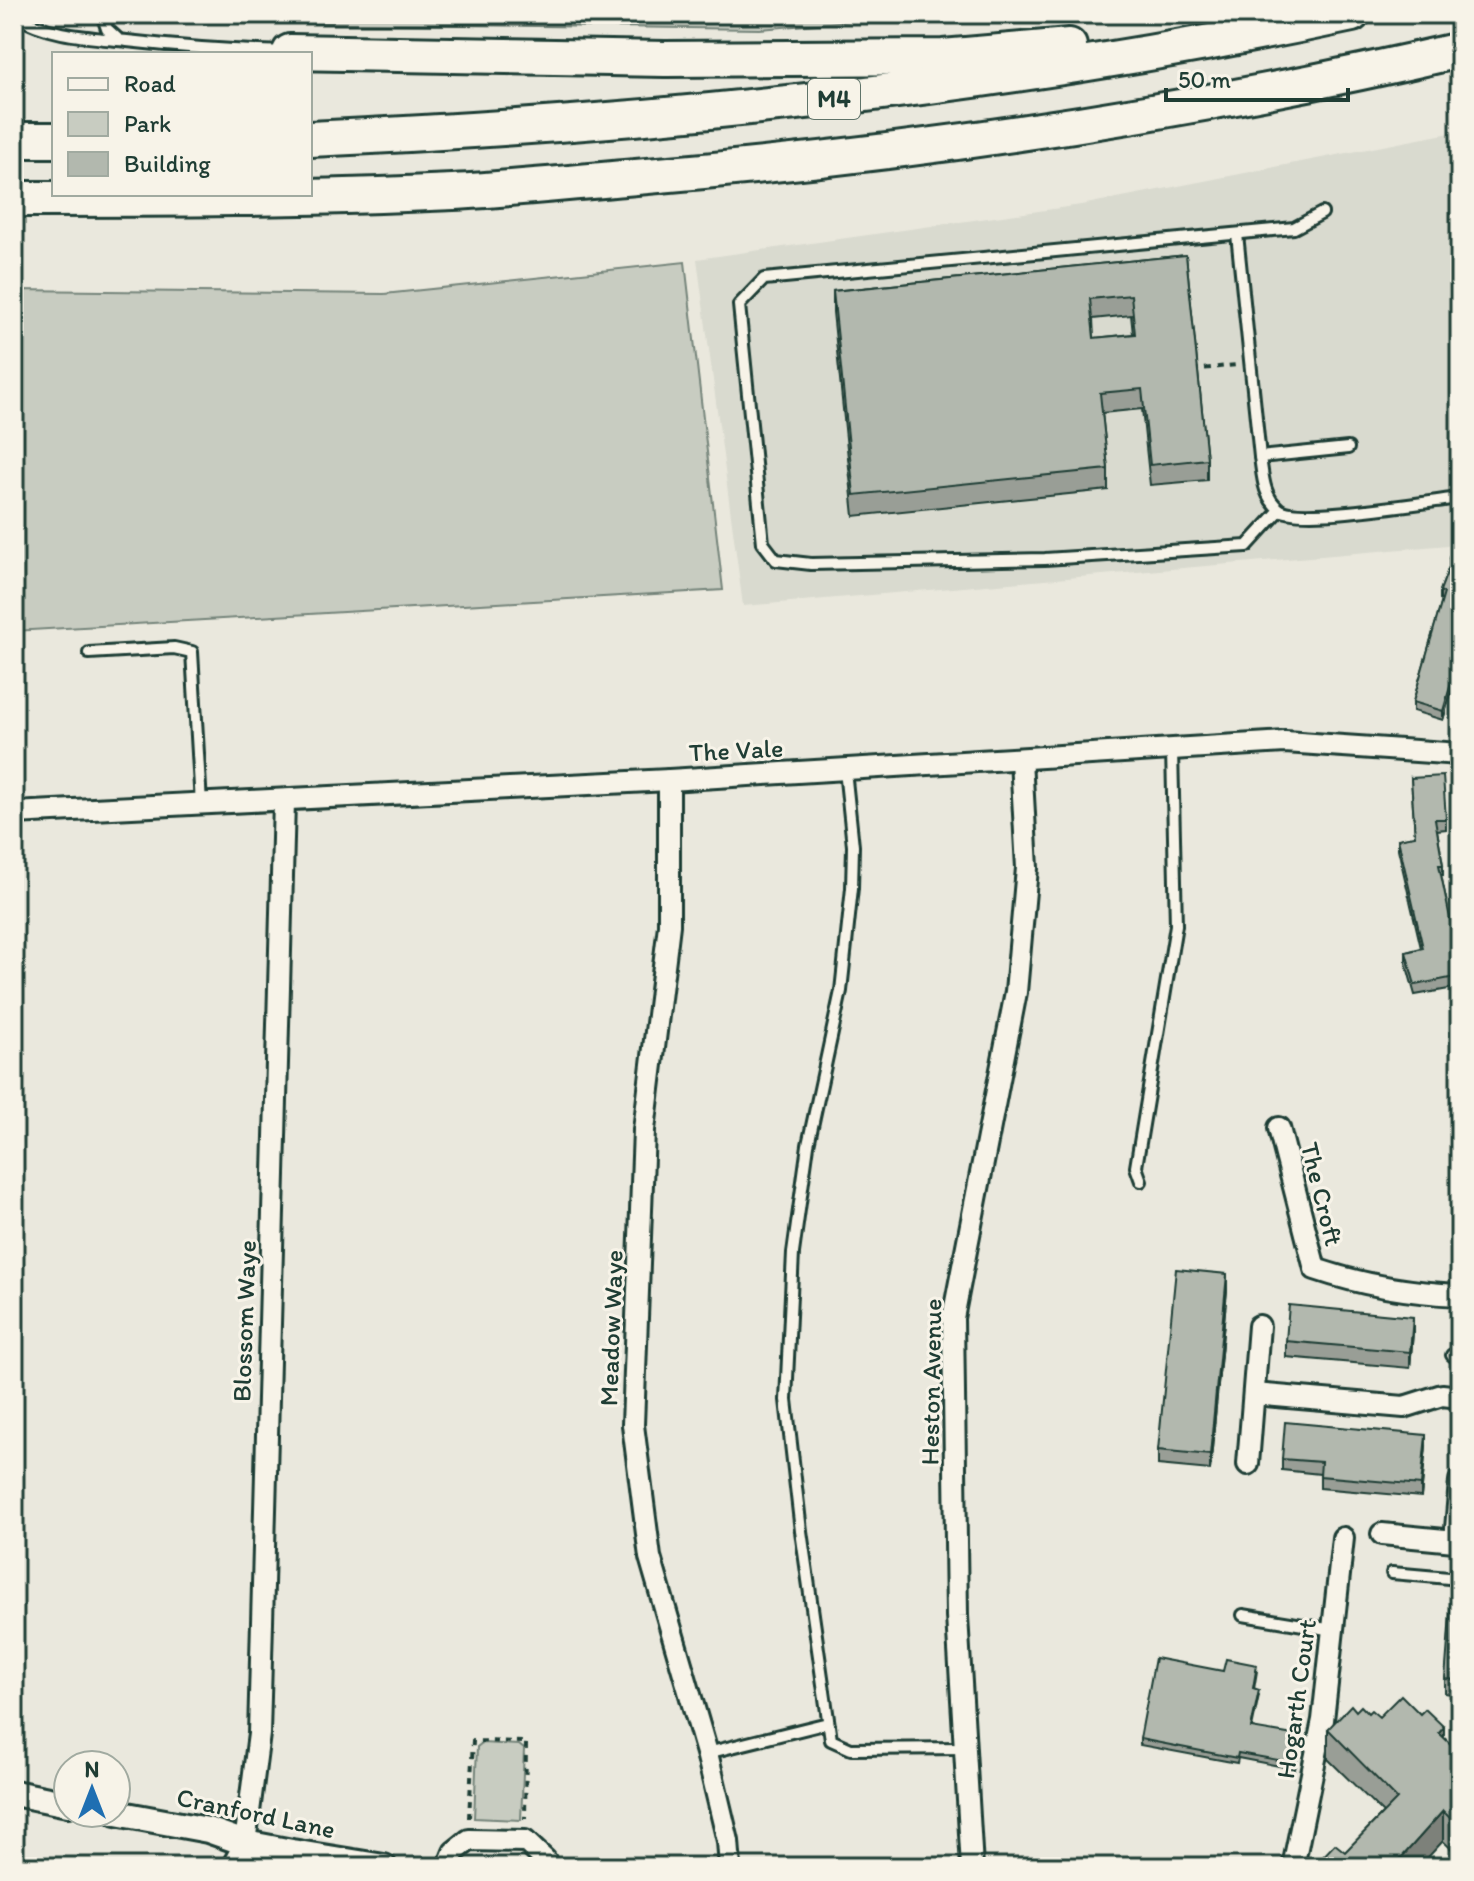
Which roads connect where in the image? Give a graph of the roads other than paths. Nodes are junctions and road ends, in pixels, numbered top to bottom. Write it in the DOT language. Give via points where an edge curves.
graph roads {
  1 [pos="102,14"];
  2 [pos="1352,14"];
  3 [pos="14,15"];
  4 [pos="1293,27"];
  5 [pos="119,40"];
  6 [pos="1460,50"];
  7 [pos="290,52"];
  8 [pos="312,52"];
  9 [pos="312,139"];
  10 [pos="14,140"];
  11 [pos="52,140"];
  12 [pos="14,199"];
  13 [pos="1322,213"];
  14 [pos="1237,234"];
  15 [pos="1348,448"];
  16 [pos="1260,457"];
  17 [pos="1460,498"];
  18 [pos="1280,510"];
  19 [pos="89,653"];
  20 [pos="1172,750"];
  21 [pos="1460,754"];
  22 [pos="1021,760"];
  23 [pos="845,770"];
  24 [pos="669,780"];
  25 [pos="284,801"];
  26 [pos="201,804"];
  27 [pos="14,813"];
  28 [pos="1279,1128"];
  29 [pos="1141,1181"];
  30 [pos="1460,1295"];
  31 [pos="1259,1326"];
  32 [pos="1254,1394"];
  33 [pos="1460,1397"];
  34 [pos="1248,1464"];
  35 [pos="1460,1481"];
  36 [pos="1382,1534"];
  37 [pos="1343,1538"];
  38 [pos="1392,1573"];
  39 [pos="1460,1579"];
  40 [pos="1243,1615"];
  41 [pos="1333,1630"];
  42 [pos="828,1723"];
  43 [pos="966,1748"];
  44 [pos="707,1753"];
  45 [pos="14,1793"];
  46 [pos="52,1801"];
  47 [pos="132,1816"];
  48 [pos="245,1843"];
  49 [pos="339,1864"];
  50 [pos="232,1867"];
  51 [pos="384,1867"];
  52 [pos="448,1867"];
  53 [pos="548,1867"];
  54 [pos="730,1867"];
  55 [pos="972,1867"];
  56 [pos="1293,1867"];
  1 -- 5 [label="lane" via="107,29"];
  2 -- 4 [label="highway, M4"];
  3 -- 5 [label="lane" via="49,31"];
  4 -- 8 [label="highway" via="943,57 665,59"];
  4 -- 9 [label="highway, M4" via="1054,70 809,102 489,131"];
  5 -- 7 [label="lane"];
  6 -- 12 [label="highway, M4" via="1284,89 1048,129 764,166 455,192"];
  10 -- 11 [label="highway"];
  13 -- 14 [label="lane" via="1294,228"];
  14 -- 16 [label="lane"];
  14 -- 18 [label="lane" via="764,279 739,305 763,543 776,560 811,564 1045,559 1247,546"];
  15 -- 16 [label="lane"];
  16 -- 18 [label="lane" via="1266,493"];
  17 -- 18 [label="lane" via="1328,513 1294,515"];
  19 -- 26 [label="lane" via="174,648 192,652"];
  20 -- 21 [label="street, The Vale" via="1285,742"];
  20 -- 22 [label="street, The Vale"];
  20 -- 29 [label="lane" via="1176,925 1136,1167"];
  22 -- 23 [label="street, The Vale"];
  22 -- 43 [label="street, Heston Avenue" via="1027,868 1016,992 953,1318 957,1616"];
  23 -- 24 [label="street, The Vale"];
  23 -- 42 [label="lane" via="852,888 841,991 808,1145 793,1253 786,1400"];
  24 -- 25 [label="street, The Vale"];
  24 -- 44 [label="street, Meadow Waye" via="669,925 644,1130 633,1425 650,1557"];
  25 -- 26 [label="street, The Vale"];
  25 -- 48 [label="street, Blossom Waye" via="259,1734"];
  26 -- 27 [label="street, The Vale"];
  28 -- 30 [label="street, The Croft" via="1315,1269 1350,1281"];
  31 -- 32 [label="street"];
  32 -- 33 [label="street" via="1404,1407 1442,1395"];
  32 -- 34 [label="street"];
  35 -- 36 [label="street" via="1455,1541"];
  37 -- 41 [label="street, Hogarth Court"];
  38 -- 39 [label="lane"];
  40 -- 41 [label="lane"];
  41 -- 56 [label="street, Hogarth Court" via="1323,1720"];
  42 -- 43 [label="lane" via="831,1740 851,1749"];
  42 -- 44 [label="lane"];
  43 -- 55 [label="street, Heston Avenue"];
  44 -- 54 [label="street, Meadow Waye"];
  45 -- 46 [label="street"];
  47 -- 48 [label="street, Cranford Lane" via="208,1830"];
  48 -- 49 [label="street, Cranford Lane"];
  48 -- 50 [label="street"];
  49 -- 51 [label="street, Cranford Lane"];
  52 -- 53 [label="street" via="454,1852 469,1840 525,1841"];
}
